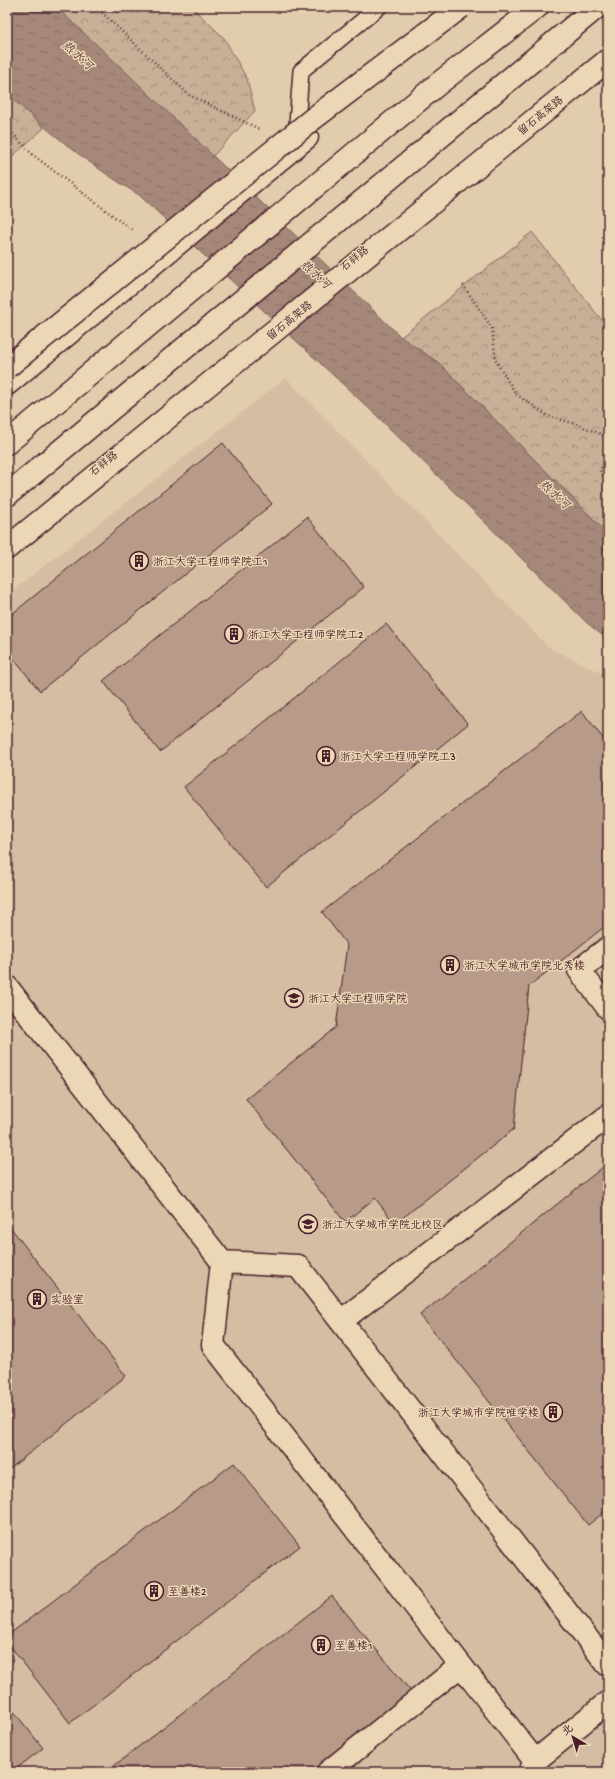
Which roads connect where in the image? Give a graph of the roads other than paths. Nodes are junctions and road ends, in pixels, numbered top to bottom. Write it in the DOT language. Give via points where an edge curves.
graph roads {
  1 [pos="379,7"];
  2 [pos="462,7"];
  3 [pos="537,7"];
  4 [pos="597,7"];
  5 [pos="608,51"];
  6 [pos="608,60"];
  7 [pos="296,147"];
  8 [pos="7,367"];
  9 [pos="7,384"];
  10 [pos="7,443"];
  11 [pos="7,495"];
  12 [pos="7,541"];
  13 [pos="7,548"];
  14 [pos="608,948"];
  15 [pos="7,988"];
  16 [pos="608,1008"];
  17 [pos="608,1116"];
  18 [pos="222,1262"];
  19 [pos="341,1321"];
  20 [pos="608,1665"];
  21 [pos="460,1666"];
  22 [pos="608,1702"];
  23 [pos="532,1767"];
  24 [pos="328,1772"];
  1 -- 7 [label="lane" via="301,71"];
  2 -- 7 [label="main road"];
  2 -- 8 [label="main road, bridge" via="314,118"];
  3 -- 10 [label="main road" via="438,84"];
  4 -- 11 [label="main road"];
  5 -- 12 [label="main road, 石祥路"];
  6 -- 13 [label="main road, 留石高架路"];
  7 -- 9 [label="main road"];
  14 -- 16 [label="main road" via="579,970"];
  15 -- 18 [label="main road"];
  17 -- 19 [label="main road"];
  18 -- 19 [label="main road" via="298,1266"];
  18 -- 21 [label="main road" via="213,1345"];
  19 -- 20 [label="main road"];
  21 -- 23 [label="main road"];
  21 -- 24 [label="main road"];
  22 -- 23 [label="main road"];
}
